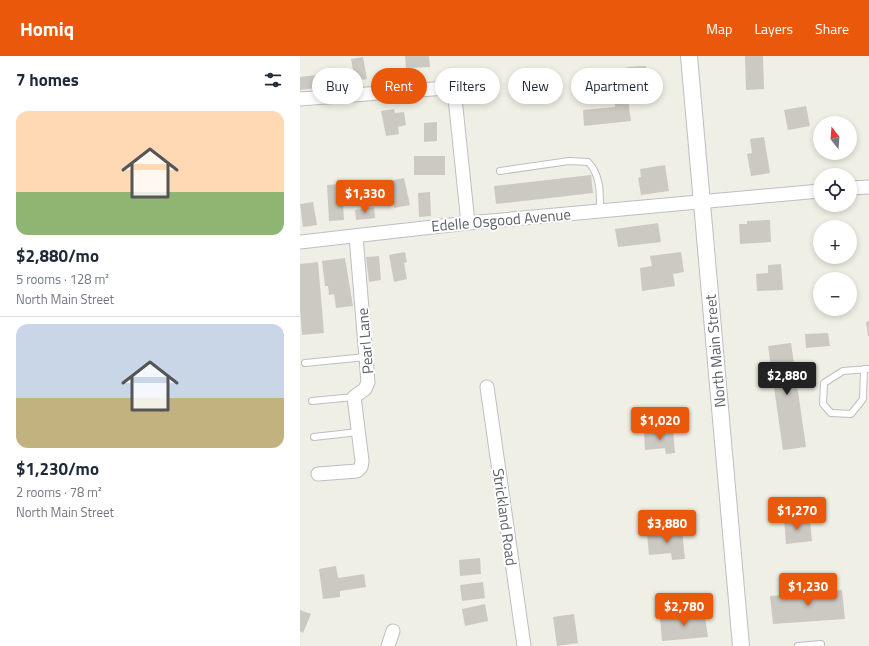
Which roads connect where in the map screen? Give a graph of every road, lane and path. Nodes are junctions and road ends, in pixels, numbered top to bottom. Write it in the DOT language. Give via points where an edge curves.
graph roads {
  1 [pos="689,56"];
  2 [pos="300,99"];
  3 [pos="500,171"];
  4 [pos="869,187"];
  5 [pos="857,188"];
  6 [pos="813,192"];
  7 [pos="702,202"];
  8 [pos="600,211"];
  9 [pos="468,223"];
  10 [pos="356,236"];
  11 [pos="300,242"];
  12 [pos="366,357"];
  13 [pos="305,363"];
  14 [pos="867,369"];
  15 [pos="487,387"];
  16 [pos="354,397"];
  17 [pos="312,400"];
  18 [pos="358,432"];
  19 [pos="314,437"];
  20 [pos="318,474"];
  21 [pos="393,631"];
  22 [pos="820,644"];
  23 [pos="388,646"];
  24 [pos="524,646"];
  25 [pos="741,646"];
  26 [pos="798,646"];
  1 -- 7 [label="street, North Main Street"];
  2 -- 9 [label="street" via="446,88 455,98"];
  3 -- 8 [label="lane" via="569,161 588,162 597,174"];
  4 -- 5 [label="street"];
  6 -- 7 [label="street, Edelle Osgood Avenue"];
  7 -- 8 [label="street, Edelle Osgood Avenue"];
  7 -- 25 [label="street, North Main Street"];
  8 -- 9 [label="street, Edelle Osgood Avenue"];
  9 -- 10 [label="street, Edelle Osgood Avenue"];
  10 -- 11 [label="street, Edelle Osgood Avenue"];
  10 -- 12 [label="street, Pearl Lane"];
  12 -- 13 [label="lane"];
  12 -- 16 [label="street, Pearl Lane" via="368,382 365,389"];
  14 -- 14 [label="lane" via="843,371 824,383 823,404 831,412 851,414 864,399"];
  15 -- 24 [label="street, Strickland Road"];
  16 -- 17 [label="lane"];
  16 -- 18 [label="street, Pearl Lane"];
  18 -- 19 [label="lane"];
  18 -- 20 [label="street, Pearl Lane" via="362,461 360,469"];
  21 -- 23 [label="street"];
  22 -- 26 [label="lane"];
}
